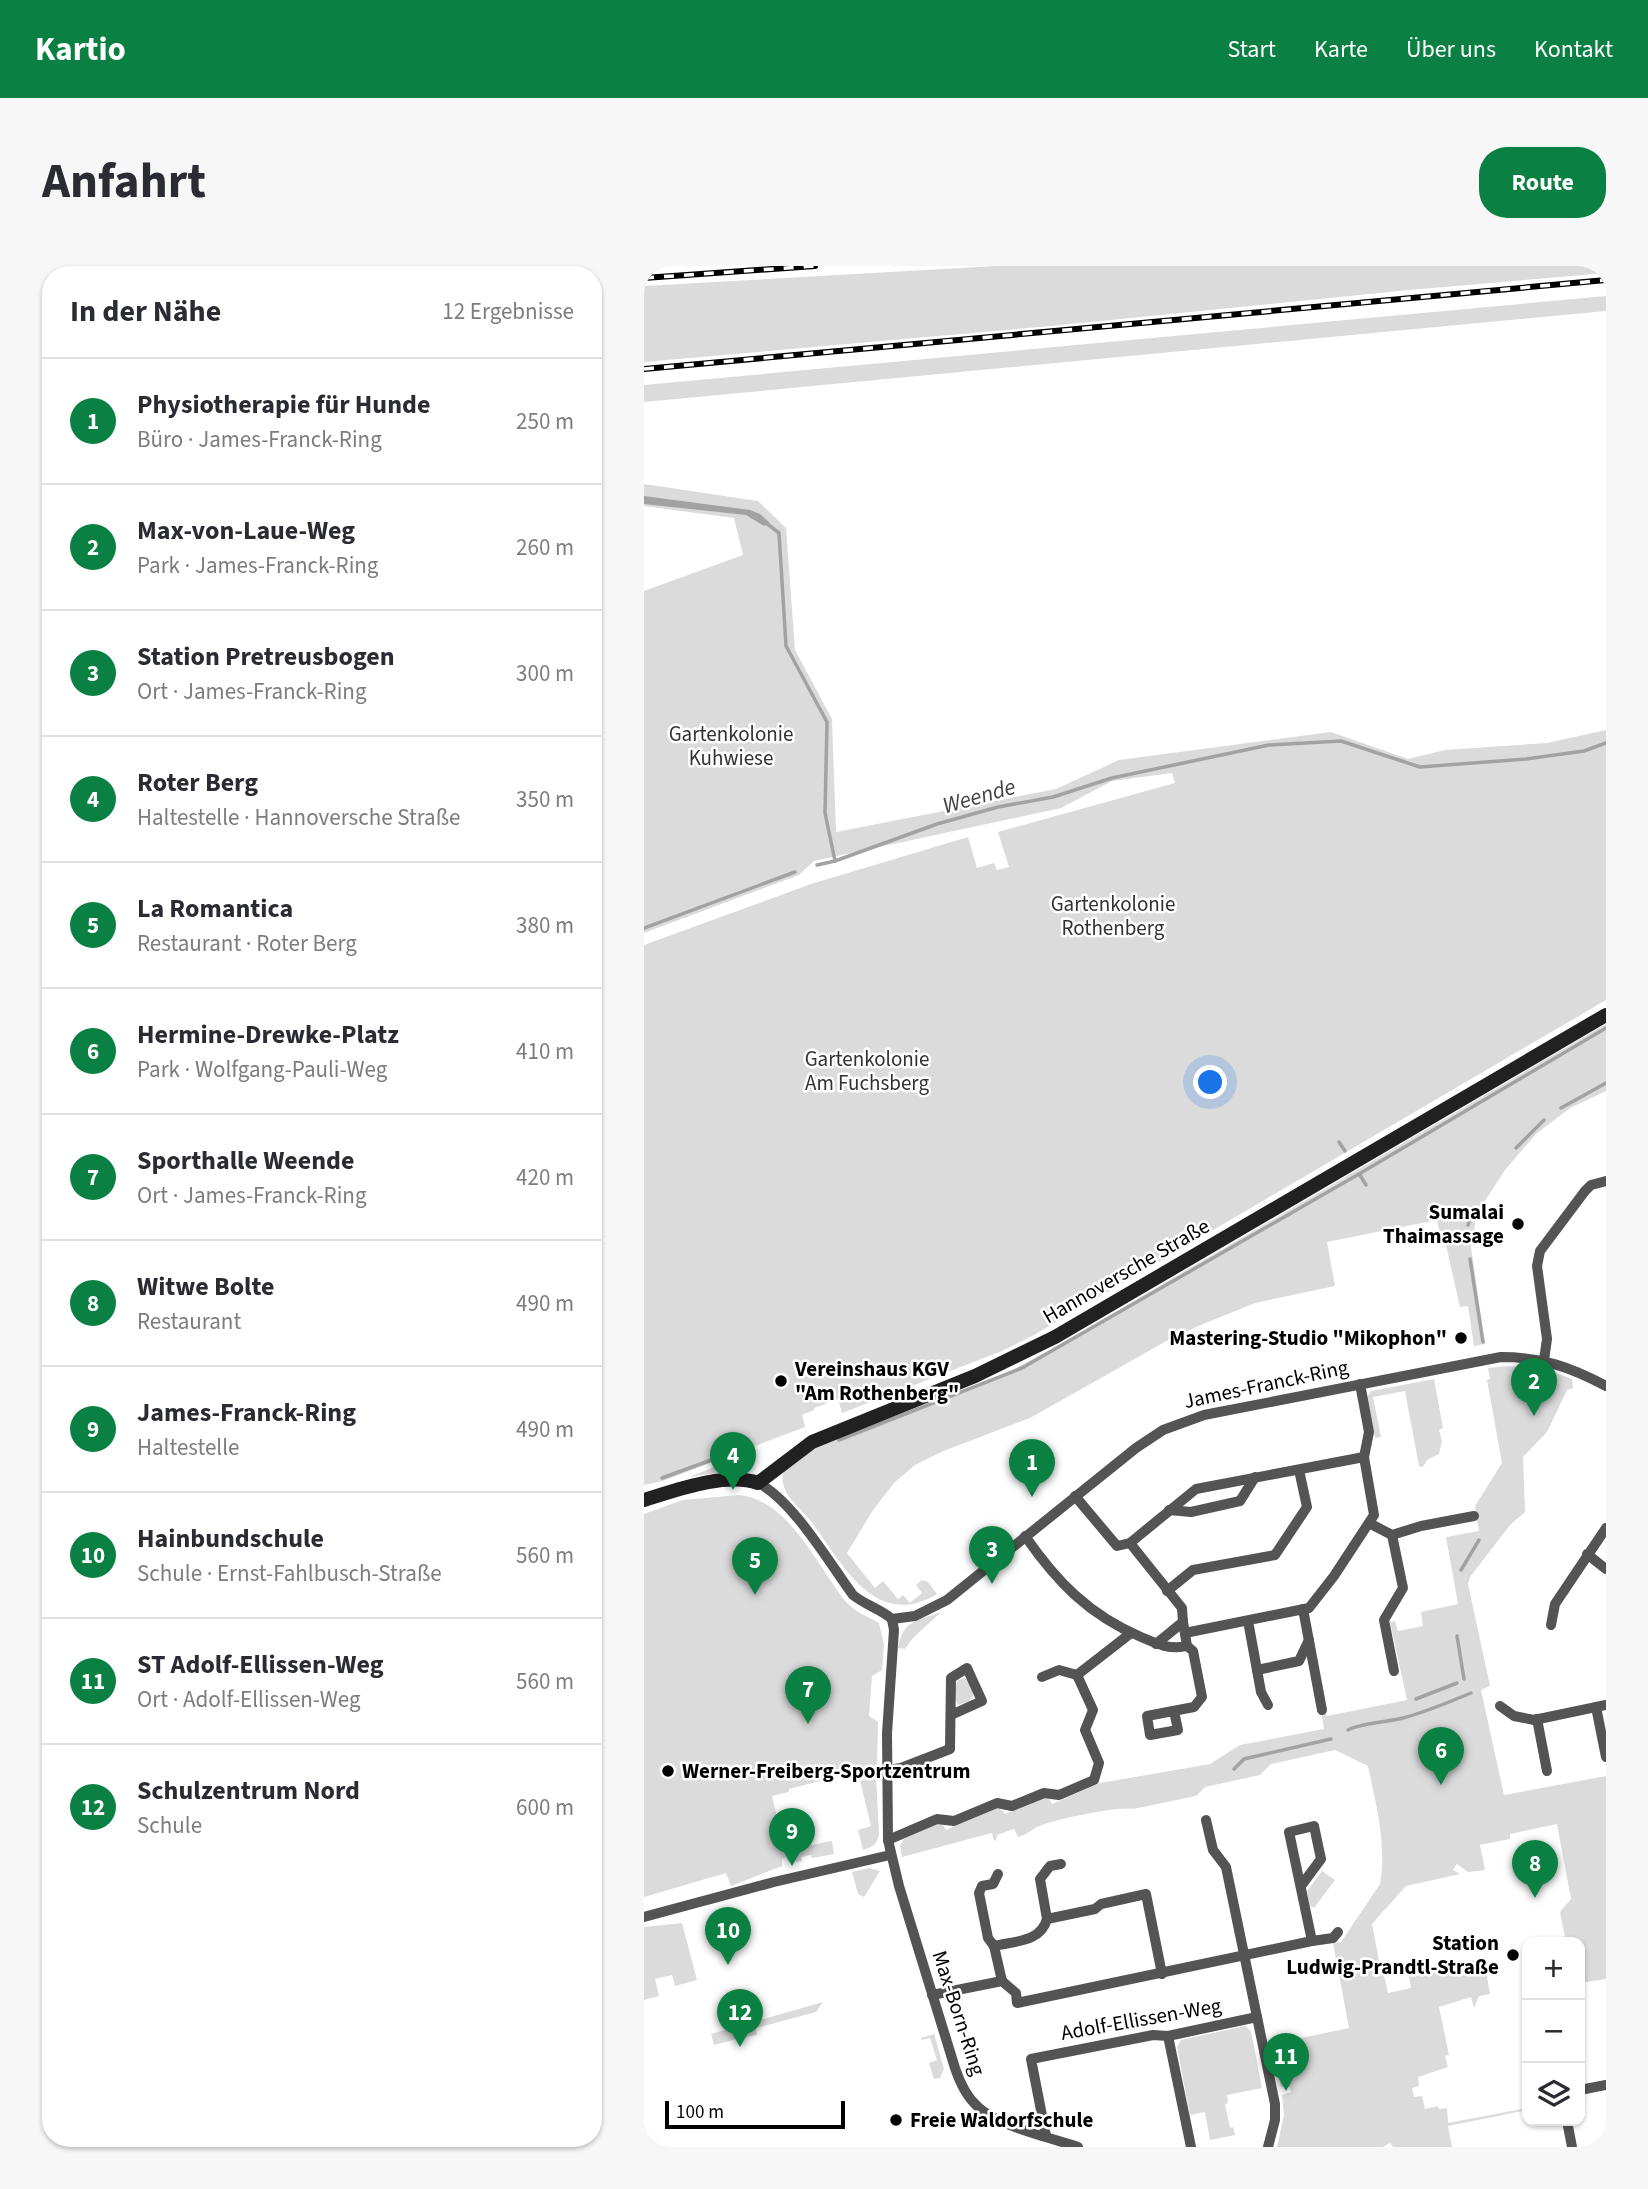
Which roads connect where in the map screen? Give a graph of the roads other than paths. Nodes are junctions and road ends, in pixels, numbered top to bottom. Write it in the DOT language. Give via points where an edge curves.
graph roads {
  1 [pos="1606,1015"];
  2 [pos="1606,1181"];
  3 [pos="1544,1360"];
  4 [pos="1360,1384"];
  5 [pos="1606,1386"];
  6 [pos="1364,1457"];
  7 [pos="1300,1471"];
  8 [pos="1255,1478"];
  9 [pos="758,1483"];
  10 [pos="1075,1496"];
  11 [pos="644,1500"];
  12 [pos="1169,1510"];
  13 [pos="1474,1516"];
  14 [pos="1369,1523"];
  15 [pos="1606,1528"];
  16 [pos="1392,1535"];
  17 [pos="1025,1536"];
  18 [pos="1130,1543"];
  19 [pos="1587,1554"];
  20 [pos="1606,1569"];
  21 [pos="1188,1574"];
  22 [pos="1167,1591"];
  23 [pos="1182,1608"];
  24 [pos="1303,1609"];
  25 [pos="892,1619"];
  26 [pos="1248,1621"];
  27 [pos="1182,1622"];
  28 [pos="1551,1625"];
  29 [pos="1131,1633"];
  30 [pos="1185,1633"];
  31 [pos="1309,1640"];
  32 [pos="1156,1644"];
  33 [pos="1187,1646"];
  34 [pos="1258,1670"];
  35 [pos="1394,1671"];
  36 [pos="1077,1675"];
  37 [pos="1042,1677"];
  38 [pos="995,1698"];
  39 [pos="982,1701"];
  40 [pos="1268,1705"];
  41 [pos="1500,1706"];
  42 [pos="1601,1706"];
  43 [pos="1322,1710"];
  44 [pos="1174,1711"];
  45 [pos="951,1715"];
  46 [pos="1537,1719"];
  47 [pos="1606,1757"];
  48 [pos="887,1770"];
  49 [pos="1547,1771"];
  50 [pos="1206,1820"];
  51 [pos="888,1840"];
  52 [pos="890,1856"];
  53 [pos="1061,1864"];
  54 [pos="998,1874"];
  55 [pos="1301,1886"];
  56 [pos="644,1917"];
  57 [pos="1047,1919"];
  58 [pos="1338,1932"];
  59 [pos="1312,1941"];
  60 [pos="995,1946"];
  61 [pos="1244,1956"];
  62 [pos="1162,1973"];
  63 [pos="1002,1982"];
  64 [pos="932,1996"];
  65 [pos="1257,2017"];
  66 [pos="1168,2036"];
  67 [pos="1606,2085"];
  68 [pos="1585,2089"];
  69 [pos="1568,2126"];
  70 [pos="1046,2136"];
  71 [pos="1078,2147"];
  72 [pos="1191,2147"];
  73 [pos="1268,2147"];
  74 [pos="1572,2147"];
  1 -- 9 [label="street, Hannoversche Straße" via="1055,1337 975,1376 813,1442"];
  2 -- 3 [label="street" via="1585,1191 1540,1251 1537,1266 1547,1339"];
  3 -- 4 [label="street, James-Franck-Ring" via="1501,1357"];
  3 -- 5 [label="street, James-Franck-Ring"];
  4 -- 6 [label="street" via="1369,1432"];
  4 -- 10 [label="street, James-Franck-Ring" via="1185,1421 1136,1448"];
  6 -- 7 [label="street"];
  6 -- 14 [label="street" via="1374,1515"];
  7 -- 8 [label="street"];
  7 -- 21 [label="street" via="1307,1507 1275,1555"];
  8 -- 12 [label="street" via="1196,1489"];
  8 -- 12 [label="street" via="1241,1501 1191,1511"];
  9 -- 11 [label="street" via="708,1483"];
  9 -- 25 [label="street" via="793,1513 853,1595"];
  10 -- 17 [label="street, James-Franck-Ring"];
  10 -- 18 [label="street" via="1117,1546"];
  12 -- 18 [label="street"];
  13 -- 16 [label="street"];
  14 -- 16 [label="street"];
  14 -- 24 [label="street" via="1309,1608"];
  15 -- 19 [label="street"];
  16 -- 35 [label="street" via="1403,1588 1384,1620"];
  17 -- 25 [label="street, James-Franck-Ring" via="940,1604 915,1616"];
  17 -- 29 [label="street" via="1075,1597"];
  18 -- 22 [label="street"];
  19 -- 20 [label="street"];
  19 -- 28 [label="street" via="1555,1604"];
  21 -- 22 [label="street"];
  21 -- 23 [label="street" via="1180,1590"];
  22 -- 23 [label="street"];
  23 -- 27 [label="street"];
  24 -- 26 [label="street"];
  24 -- 31 [label="street"];
  25 -- 48 [label="street"];
  26 -- 30 [label="street"];
  26 -- 34 [label="street"];
  27 -- 30 [label="street"];
  27 -- 32 [label="street"];
  29 -- 32 [label="street"];
  29 -- 36 [label="street"];
  30 -- 33 [label="street"];
  31 -- 34 [label="street" via="1298,1661"];
  31 -- 43 [label="street"];
  32 -- 33 [label="street" via="1174,1649"];
  33 -- 44 [label="street" via="1193,1651 1202,1697 1194,1707"];
  34 -- 40 [label="street"];
  36 -- 37 [label="street" via="1059,1670"];
  36 -- 51 [label="street" via="1093,1710 1085,1730 1099,1763 1094,1780 1059,1795 1044,1793 1012,1806 997,1804 954,1821 937,1819"];
  38 -- 39 [label="street"];
  39 -- 45 [label="street"];
  39 -- 45 [label="street" via="967,1668 951,1678"];
  41 -- 46 [label="street" via="1514,1716"];
  42 -- 46 [label="street"];
  42 -- 47 [label="street"];
  45 -- 48 [label="street" via="950,1749"];
  46 -- 49 [label="street"];
  48 -- 51 [label="street"];
  50 -- 61 [label="street" via="1213,1850 1226,1867"];
  51 -- 52 [label="street"];
  52 -- 56 [label="street"];
  52 -- 64 [label="street, Max-Born-Ring"];
  53 -- 57 [label="street" via="1050,1866 1040,1879"];
  54 -- 60 [label="street" via="993,1884 982,1886 979,1893 988,1938"];
  55 -- 55 [label="street" via="1289,1832 1314,1826 1321,1859"];
  55 -- 59 [label="street"];
  57 -- 60 [label="street" via="1036,1937"];
  57 -- 62 [label="street" via="1146,1894"];
  58 -- 59 [label="street" via="1333,1938"];
  59 -- 61 [label="street"];
  60 -- 63 [label="street"];
  61 -- 62 [label="street"];
  61 -- 65 [label="street"];
  62 -- 63 [label="street" via="1017,2003 1016,1993"];
  63 -- 64 [label="street"];
  64 -- 70 [label="street, Max-Born-Ring" via="960,2083 971,2100 993,2118"];
  65 -- 66 [label="street, Adolf-Ellissen-Weg"];
  65 -- 73 [label="street" via="1275,2104"];
  66 -- 70 [label="street, Adolf-Ellissen-Weg" via="1031,2059"];
  66 -- 72 [label="street"];
  67 -- 68 [label="street"];
  69 -- 74 [label="street"];
  70 -- 71 [label="street, Max-Born-Ring"];
}
